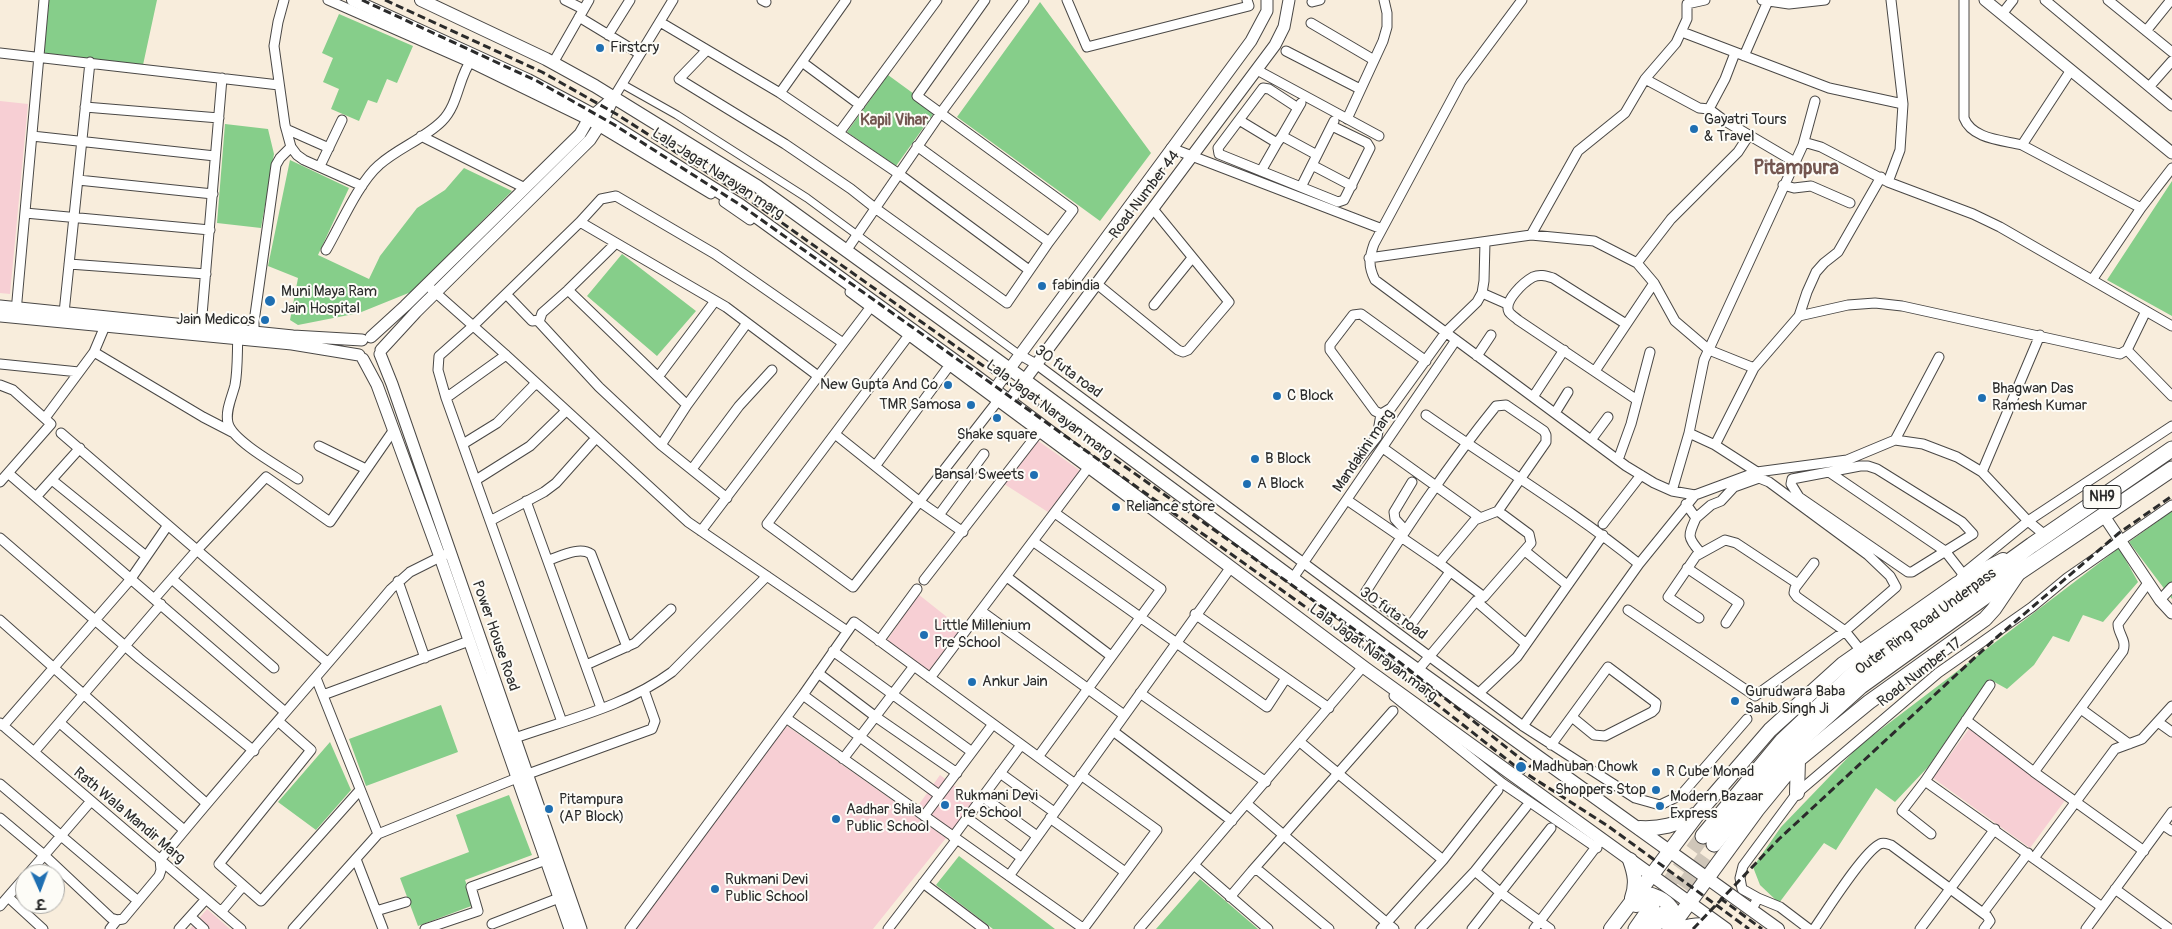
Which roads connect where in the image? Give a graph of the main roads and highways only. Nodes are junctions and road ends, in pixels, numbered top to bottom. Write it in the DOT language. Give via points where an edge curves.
graph roads {
  1 [pos="353,0"];
  2 [pos="421,0"];
  3 [pos="2172,449"];
  4 [pos="2172,469"];
  5 [pos="2032,545"];
  6 [pos="2018,573"];
  7 [pos="1798,760"];
  8 [pos="1797,793"];
  9 [pos="1700,811"];
  10 [pos="1640,828"];
  11 [pos="1670,850"];
  12 [pos="1630,860"];
  13 [pos="1652,876"];
  14 [pos="1708,878"];
  15 [pos="1632,902"];
  16 [pos="1690,903"];
  17 [pos="1611,929"];
  18 [pos="1618,929"];
  19 [pos="1636,929"];
  20 [pos="1652,929"];
  21 [pos="1669,929"];
  22 [pos="1680,929"];
  23 [pos="1720,929"];
  24 [pos="1726,929"];
  25 [pos="1778,929"];
  1 -- 12 [label="main road, Lala Jagat Narayan marg" via="472,59 528,80 740,205 1599,843"];
  2 -- 10 [label="main road, Lala Jagat Narayan marg" via="554,63 757,186 1418,670"];
  3 -- 5 [label="highway, NH9"];
  4 -- 6 [label="highway, Outer Ring Road Underpass"];
  5 -- 6 [label="highway, Outer Ring Road Underpass / NH9" via="1854,674 1782,741 1709,840 1790,750 1861,686"];
  5 -- 9 [label="main road" via="1960,579 1843,664 1770,730"];
  6 -- 7 [label="main road" via="1985,619 1869,702"];
  7 -- 8 [label="main road"];
  7 -- 14 [label="main road"];
  9 -- 10 [label="main road" via="1659,829"];
  9 -- 11 [label="main road"];
  10 -- 11 [label="main road, Lala Jagat Narayan marg"];
  11 -- 13 [label="main road"];
  11 -- 14 [label="main road, Lala Jagat Narayan marg"];
  12 -- 13 [label="main road, Lala Jagat Narayan marg"];
  12 -- 15 [label="main road" via="1636,887"];
  13 -- 15 [label="main road"];
  13 -- 16 [label="main road, Lala Jagat Narayan marg"];
  14 -- 16 [label="main road"];
  14 -- 25 [label="main road, Lala Jagat Narayan marg" via="1755,903"];
  15 -- 17 [label="main road"];
  16 -- 21 [label="main road"];
  16 -- 24 [label="main road, Lala Jagat Narayan marg"];
  18 -- 21 [label="main road" via="1648,894 1672,908"];
  19 -- 20 [label="highway" via="1658,910"];
  22 -- 23 [label="main road" via="1706,924"];
}
